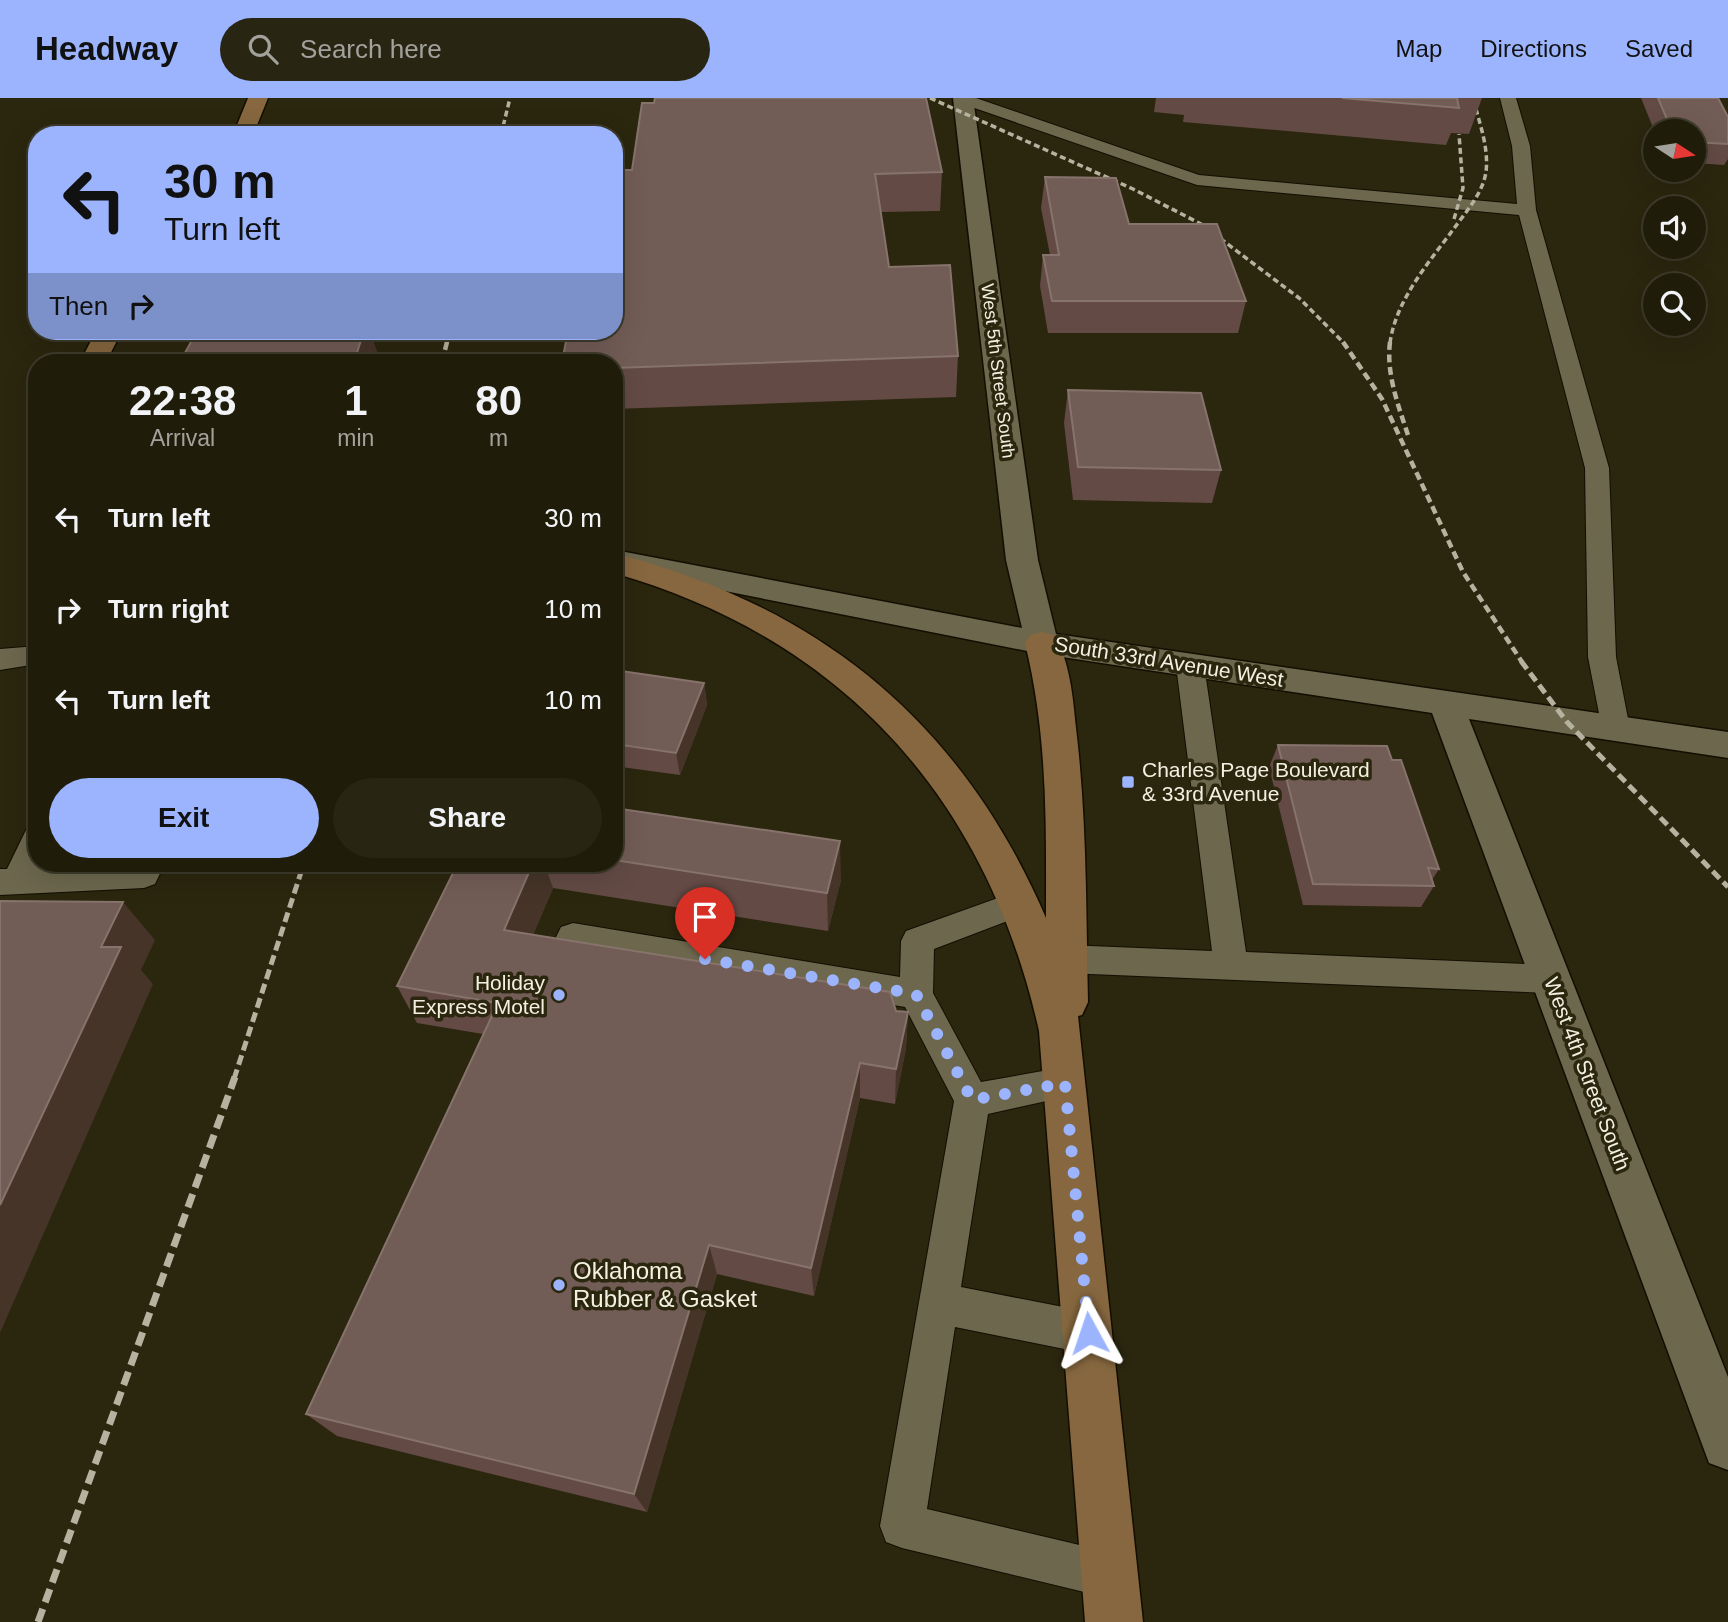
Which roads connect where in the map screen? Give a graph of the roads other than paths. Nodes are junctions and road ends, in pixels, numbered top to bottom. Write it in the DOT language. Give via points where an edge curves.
graph roads {
  1 [pos="258,98"];
  2 [pos="963,98"];
  3 [pos="1508,98"];
  4 [pos="1034,107"];
  5 [pos="247,126"];
  6 [pos="1041,126"];
  7 [pos="1527,210"];
  8 [pos="623,563"];
  9 [pos="623,564"];
  10 [pos="1042,643"];
  11 [pos="28,656"];
  12 [pos="1,659"];
  13 [pos="1190,665"];
  14 [pos="1446,704"];
  15 [pos="1616,729"];
  16 [pos="1728,745"];
  17 [pos="28,853"];
  18 [pos="145,872"];
  19 [pos="9,882"];
  20 [pos="1020,903"];
  21 [pos="573,937"];
  22 [pos="1066,959"];
  23 [pos="1231,965"];
  24 [pos="1551,979"];
  25 [pos="916,994"];
  26 [pos="1067,1098"];
  27 [pos="972,1100"];
  28 [pos="938,1303"];
  29 [pos="1089,1333"];
  30 [pos="1728,1444"];
  31 [pos="1112,1598"];
  1 -- 5 [label="main road"];
  2 -- 6 [label="lane"];
  2 -- 10 [label="street, West 5th Street South" via="1022,560"];
  3 -- 7 [label="lane" via="1521,146"];
  4 -- 6 [label="lane"];
  6 -- 7 [label="lane" via="1197,180"];
  7 -- 15 [label="lane" via="1597,468 1602,657"];
  8 -- 10 [label="street, South 33rd Avenue West"];
  9 -- 20 [label="main road" via="717,599 832,664 934,763 983,832"];
  10 -- 13 [label="street, South 33rd Avenue West"];
  10 -- 22 [label="main road" via="1055,694 1064,782"];
  11 -- 12 [label="lane"];
  13 -- 14 [label="street, South 33rd Avenue West"];
  13 -- 23 [label="lane"];
  14 -- 15 [label="street, South 33rd Avenue West"];
  14 -- 24 [label="street, West 4th Street South"];
  15 -- 16 [label="street, South 33rd Avenue West"];
  17 -- 19 [label="lane"];
  18 -- 19 [label="lane"];
  20 -- 25 [label="lane" via="918,941"];
  20 -- 26 [label="main road" via="1046,973 1060,1031"];
  21 -- 25 [label="lane"];
  22 -- 23 [label="lane"];
  22 -- 26 [label="main road"];
  23 -- 24 [label="lane"];
  24 -- 30 [label="street, West 4th Street South"];
  25 -- 27 [label="lane"];
  26 -- 27 [label="lane"];
  26 -- 29 [label="main road"];
  27 -- 28 [label="lane"];
  28 -- 29 [label="lane"];
  28 -- 31 [label="lane" via="902,1526"];
  29 -- 31 [label="main road"];
}
